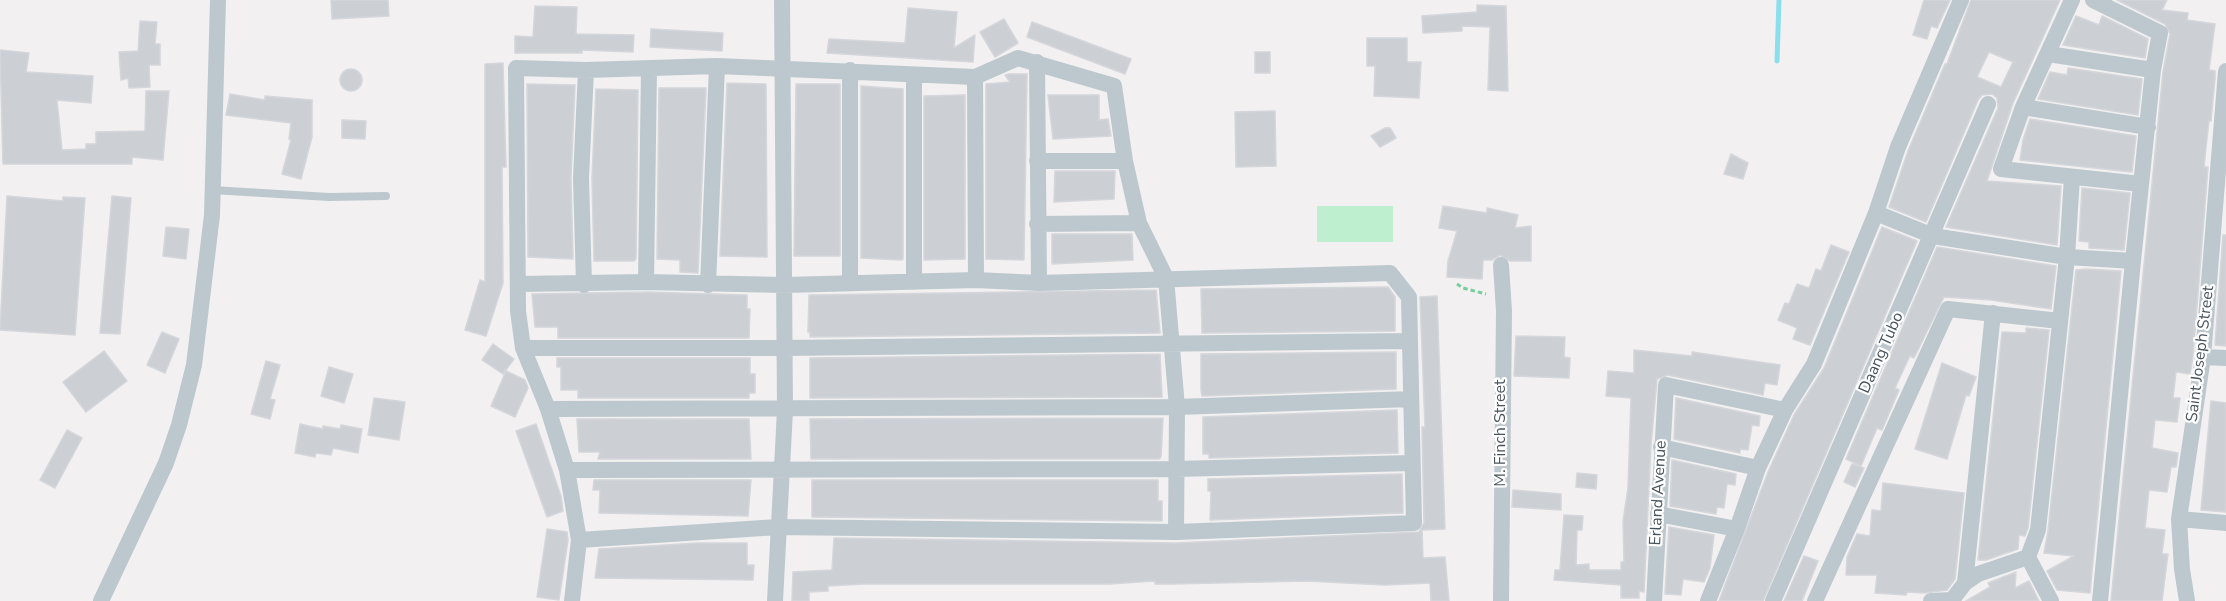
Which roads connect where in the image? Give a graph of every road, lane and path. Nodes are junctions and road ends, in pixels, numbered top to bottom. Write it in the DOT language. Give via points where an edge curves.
graph roads {
  1 [pos="218,0"];
  2 [pos="783,0"];
  3 [pos="1961,0"];
  4 [pos="2072,0"];
  5 [pos="2093,0"];
  6 [pos="2048,54"];
  7 [pos="1037,62"];
  8 [pos="717,66"];
  9 [pos="649,68"];
  10 [pos="781,68"];
  11 [pos="586,70"];
  12 [pos="850,70"];
  13 [pos="2153,70"];
  14 [pos="2226,71"];
  15 [pos="915,75"];
  16 [pos="975,77"];
  17 [pos="1988,104"];
  18 [pos="2023,107"];
  19 [pos="2223,125"];
  20 [pos="2148,127"];
  21 [pos="1037,161"];
  22 [pos="1125,161"];
  23 [pos="2072,177"];
  24 [pos="2141,184"];
  25 [pos="213,190"];
  26 [pos="386,196"];
  27 [pos="2222,203"];
  28 [pos="1876,213"];
  29 [pos="1139,223"];
  30 [pos="1037,224"];
  31 [pos="1933,236"];
  32 [pos="2067,257"];
  33 [pos="2133,261"];
  34 [pos="1502,265"];
  35 [pos="1166,278"];
  36 [pos="976,280"];
  37 [pos="646,282"];
  38 [pos="914,282"];
  39 [pos="850,283"];
  40 [pos="520,284"];
  41 [pos="1039,284"];
  42 [pos="1457,284"];
  43 [pos="584,285"];
  44 [pos="708,285"];
  45 [pos="784,285"];
  46 [pos="1503,297"];
  47 [pos="1993,313"];
  48 [pos="2060,321"];
  49 [pos="1408,340"];
  50 [pos="1171,344"];
  51 [pos="524,348"];
  52 [pos="783,348"];
  53 [pos="2203,357"];
  54 [pos="2226,358"];
  55 [pos="1411,399"];
  56 [pos="1177,407"];
  57 [pos="548,409"];
  58 [pos="785,410"];
  59 [pos="1785,410"];
  60 [pos="1661,447"];
  61 [pos="1412,463"];
  62 [pos="1758,468"];
  63 [pos="1176,469"];
  64 [pos="567,470"];
  65 [pos="783,471"];
  66 [pos="1658,514"];
  67 [pos="2179,519"];
  68 [pos="2226,523"];
  69 [pos="778,527"];
  70 [pos="1737,529"];
  71 [pos="1176,532"];
  72 [pos="579,540"];
  73 [pos="2028,557"];
  74 [pos="1965,583"];
  75 [pos="101,601"];
  76 [pos="572,601"];
  77 [pos="775,601"];
  78 [pos="1501,601"];
  79 [pos="1654,601"];
  80 [pos="1708,601"];
  81 [pos="1773,601"];
  82 [pos="1815,601"];
  83 [pos="1931,601"];
  84 [pos="2051,601"];
  85 [pos="2100,601"];
  86 [pos="2187,601"];
  1 -- 25 [label="street"];
  2 -- 10 [label="street"];
  3 -- 28 [label="street" via="1898,147"];
  4 -- 6 [label="street"];
  5 -- 13 [label="street" via="2160,33"];
  6 -- 13 [label="street"];
  6 -- 18 [label="street"];
  7 -- 16 [label="street" via="1018,58"];
  7 -- 21 [label="street"];
  7 -- 22 [label="street" via="1113,86"];
  8 -- 9 [label="street"];
  8 -- 10 [label="street"];
  8 -- 44 [label="street"];
  9 -- 11 [label="street"];
  9 -- 37 [label="street"];
  10 -- 12 [label="street"];
  10 -- 45 [label="street"];
  11 -- 40 [label="street" via="516,68"];
  11 -- 43 [label="street" via="581,178"];
  12 -- 15 [label="street"];
  12 -- 39 [label="street"];
  13 -- 20 [label="street"];
  14 -- 19 [label="street, Saint Joseph Street"];
  15 -- 16 [label="street"];
  15 -- 38 [label="street"];
  16 -- 36 [label="street"];
  17 -- 31 [label="street, Daang Tubo"];
  18 -- 20 [label="street"];
  18 -- 23 [label="street" via="2001,169"];
  19 -- 27 [label="street, Saint Joseph Street"];
  20 -- 24 [label="street"];
  21 -- 22 [label="street"];
  21 -- 30 [label="street"];
  22 -- 29 [label="street"];
  23 -- 24 [label="street"];
  23 -- 32 [label="street"];
  24 -- 33 [label="street"];
  25 -- 26 [label="lane"];
  25 -- 75 [label="street" via="194,365 179,424 166,463"];
  27 -- 53 [label="street, Saint Joseph Street"];
  28 -- 31 [label="street"];
  28 -- 59 [label="street" via="1814,364"];
  29 -- 30 [label="street"];
  29 -- 35 [label="street"];
  30 -- 41 [label="street"];
  31 -- 32 [label="street"];
  31 -- 81 [label="street, Daang Tubo"];
  32 -- 33 [label="street"];
  32 -- 48 [label="street"];
  33 -- 85 [label="street"];
  34 -- 46 [label="street, M. Finch Street"];
  35 -- 41 [label="street"];
  35 -- 49 [label="street" via="1390,273 1409,297"];
  35 -- 50 [label="street"];
  36 -- 38 [label="street"];
  36 -- 41 [label="street"];
  37 -- 43 [label="street"];
  37 -- 44 [label="street"];
  38 -- 39 [label="street"];
  39 -- 45 [label="street"];
  40 -- 43 [label="street"];
  40 -- 51 [label="street" via="518,311"];
  42 -- 46 [label="path"];
  44 -- 45 [label="street"];
  45 -- 52 [label="street"];
  46 -- 78 [label="street, M. Finch Street"];
  47 -- 48 [label="street"];
  47 -- 74 [label="street"];
  47 -- 82 [label="street" via="1947,309"];
  48 -- 73 [label="street" via="2038,530"];
  49 -- 50 [label="street"];
  49 -- 55 [label="street"];
  50 -- 52 [label="street"];
  50 -- 56 [label="street"];
  51 -- 52 [label="street"];
  51 -- 57 [label="street"];
  52 -- 58 [label="street"];
  53 -- 54 [label="street"];
  53 -- 67 [label="street, Saint Joseph Street"];
  55 -- 56 [label="street"];
  55 -- 61 [label="street"];
  56 -- 58 [label="street"];
  56 -- 63 [label="street"];
  57 -- 58 [label="street"];
  57 -- 64 [label="street"];
  58 -- 65 [label="street"];
  59 -- 60 [label="street, Erland Avenue" via="1666,385"];
  59 -- 62 [label="street"];
  60 -- 62 [label="street"];
  60 -- 66 [label="street, Erland Avenue"];
  61 -- 63 [label="street"];
  61 -- 71 [label="street" via="1414,523"];
  62 -- 70 [label="street"];
  63 -- 65 [label="street"];
  63 -- 71 [label="street"];
  64 -- 65 [label="street"];
  64 -- 72 [label="street"];
  65 -- 69 [label="street"];
  66 -- 70 [label="street"];
  66 -- 79 [label="street, Erland Avenue"];
  67 -- 68 [label="street"];
  67 -- 86 [label="street, Saint Joseph Street"];
  69 -- 71 [label="street"];
  69 -- 72 [label="street"];
  69 -- 77 [label="street"];
  70 -- 80 [label="street"];
  72 -- 76 [label="street"];
  73 -- 74 [label="street" via="1978,574"];
  73 -- 84 [label="street"];
  74 -- 83 [label="street" via="1952,600"];
}
